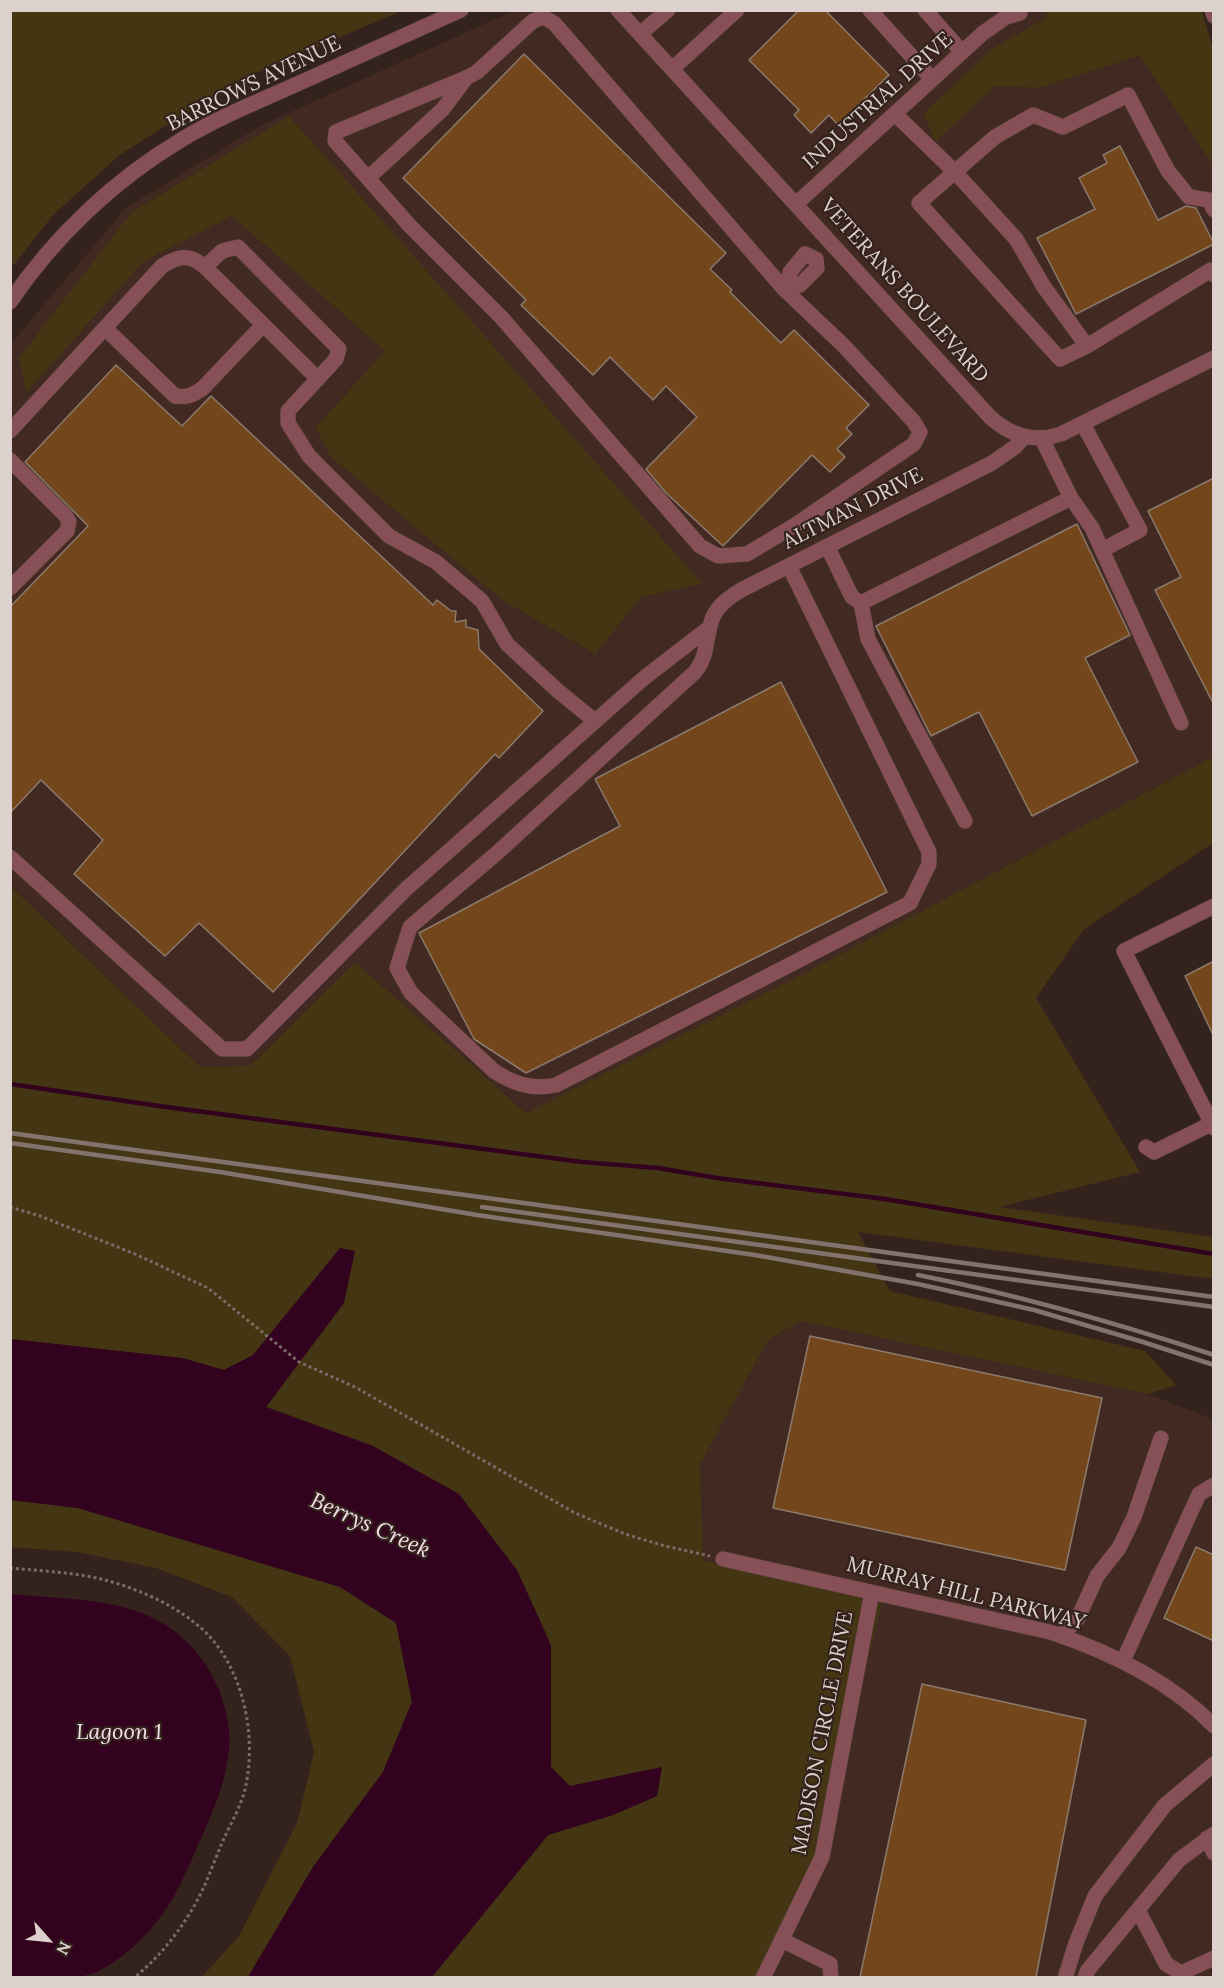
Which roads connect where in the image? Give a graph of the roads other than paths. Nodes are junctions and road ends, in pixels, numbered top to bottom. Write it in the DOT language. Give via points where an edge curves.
graph roads {
  1 [pos="461,10"];
  2 [pos="618,10"];
  3 [pos="668,10"];
  4 [pos="737,10"];
  5 [pos="870,10"];
  6 [pos="925,10"];
  7 [pos="1212,10"];
  8 [pos="1019,12"];
  9 [pos="1214,16"];
  10 [pos="640,34"];
  11 [pos="962,52"];
  12 [pos="672,69"];
  13 [pos="466,78"];
  14 [pos="932,79"];
  15 [pos="895,114"];
  16 [pos="955,172"];
  17 [pos="368,178"];
  18 [pos="796,204"];
  19 [pos="1214,210"];
  20 [pos="832,244"];
  21 [pos="205,267"];
  22 [pos="1213,271"];
  23 [pos="787,287"];
  24 [pos="10,302"];
  25 [pos="263,325"];
  26 [pos="105,328"];
  27 [pos="1087,346"];
  28 [pos="1214,358"];
  29 [pos="318,379"];
  30 [pos="1083,424"];
  31 [pos="10,431"];
  32 [pos="1024,437"];
  33 [pos="1042,439"];
  34 [pos="10,460"];
  35 [pos="1071,498"];
  36 [pos="826,546"];
  37 [pos="1102,550"];
  38 [pos="789,566"];
  39 [pos="10,588"];
  40 [pos="861,603"];
  41 [pos="710,627"];
  42 [pos="595,721"];
  43 [pos="1181,723"];
  44 [pos="965,822"];
  45 [pos="10,857"];
  46 [pos="1214,906"];
  47 [pos="1212,1126"];
  48 [pos="1146,1147"];
  49 [pos="1161,1437"];
  50 [pos="1214,1485"];
  51 [pos="723,1559"];
  52 [pos="872,1592"];
  53 [pos="1061,1636"];
  54 [pos="1123,1661"];
  55 [pos="1214,1726"];
  56 [pos="1214,1764"];
  57 [pos="1210,1836"];
  58 [pos="1214,1853"];
  59 [pos="1138,1910"];
  60 [pos="782,1940"];
  61 [pos="1214,1958"];
  62 [pos="763,1977"];
  63 [pos="831,1977"];
  64 [pos="1065,1977"];
  65 [pos="1085,1977"];
  1 -- 24 [label="street, BARROWS AVENUE" via="181,140 87,212 51,248"];
  2 -- 10 [label="street, VETERANS BOULEVARD"];
  3 -- 10 [label="street"];
  4 -- 12 [label="street"];
  5 -- 14 [label="street"];
  6 -- 11 [label="street"];
  7 -- 9 [label="street"];
  8 -- 11 [label="street, INDUSTRIAL DRIVE" via="994,24"];
  10 -- 12 [label="street, VETERANS BOULEVARD"];
  11 -- 14 [label="street, INDUSTRIAL DRIVE"];
  12 -- 18 [label="street, VETERANS BOULEVARD"];
  13 -- 17 [label="street" via="443,109"];
  13 -- 17 [label="street" via="336,132 335,141"];
  13 -- 23 [label="street" via="533,21 543,17 554,23"];
  14 -- 15 [label="street, INDUSTRIAL DRIVE"];
  15 -- 16 [label="street"];
  15 -- 18 [label="street, INDUSTRIAL DRIVE"];
  16 -- 19 [label="street" via="995,137 1034,115 1064,127 1128,94 1168,171 1189,197 1209,200"];
  16 -- 27 [label="street" via="1016,239 1044,287"];
  16 -- 27 [label="street" via="919,203 1060,360"];
  17 -- 23 [label="street" via="501,317 700,546 718,556 747,554 792,527 914,444 920,432 915,422"];
  18 -- 20 [label="street, VETERANS BOULEVARD"];
  20 -- 23 [label="street" via="816,259 805,254 790,272"];
  20 -- 32 [label="street, VETERANS BOULEVARD" via="990,417"];
  21 -- 25 [label="street"];
  21 -- 26 [label="street" via="195,259 177,258 162,266"];
  21 -- 29 [label="street" via="222,250 238,247 339,349 336,359"];
  22 -- 27 [label="street"];
  25 -- 26 [label="street" via="203,388 185,397 175,396"];
  25 -- 29 [label="street"];
  26 -- 31 [label="street"];
  28 -- 30 [label="street, VETERANS BOULEVARD"];
  29 -- 42 [label="street" via="288,411 288,423 309,456 389,536 436,562 482,601 507,644"];
  30 -- 33 [label="street, VETERANS BOULEVARD"];
  30 -- 37 [label="street" via="1140,530"];
  32 -- 33 [label="street, VETERANS BOULEVARD"];
  32 -- 36 [label="street, ALTMAN DRIVE" via="992,463"];
  33 -- 35 [label="street"];
  34 -- 39 [label="street" via="69,522 67,531"];
  35 -- 37 [label="street"];
  35 -- 40 [label="street"];
  36 -- 38 [label="street, ALTMAN DRIVE"];
  36 -- 40 [label="street" via="852,597"];
  37 -- 43 [label="street"];
  38 -- 41 [label="street, ALTMAN DRIVE" via="729,597 713,616"];
  38 -- 41 [label="street" via="929,852 929,864 910,903 556,1085 538,1088 508,1080 411,993 397,968 410,927 695,672 705,658"];
  40 -- 44 [label="street" via="868,639"];
  41 -- 42 [label="street"];
  42 -- 45 [label="street" via="406,889 247,1049 222,1048"];
  46 -- 47 [label="street" via="1124,951"];
  47 -- 48 [label="street" via="1154,1152"];
  49 -- 53 [label="street" via="1134,1517 1119,1548 1097,1576 1078,1618"];
  50 -- 54 [label="street" via="1199,1494"];
  51 -- 52 [label="street, MURRAY HILL PARKWAY"];
  52 -- 53 [label="street, MURRAY HILL PARKWAY"];
  52 -- 60 [label="street, MADISON CIRCLE DRIVE" via="822,1857"];
  53 -- 54 [label="street, MURRAY HILL PARKWAY"];
  54 -- 55 [label="street, MURRAY HILL PARKWAY" via="1179,1696"];
  56 -- 64 [label="street" via="1166,1805 1095,1896"];
  57 -- 58 [label="street"];
  57 -- 59 [label="street" via="1179,1860"];
  59 -- 61 [label="street" via="1166,1964 1181,1973"];
  59 -- 65 [label="street"];
  60 -- 62 [label="street, MADISON CIRCLE DRIVE"];
  60 -- 63 [label="street" via="830,1964"];
}
